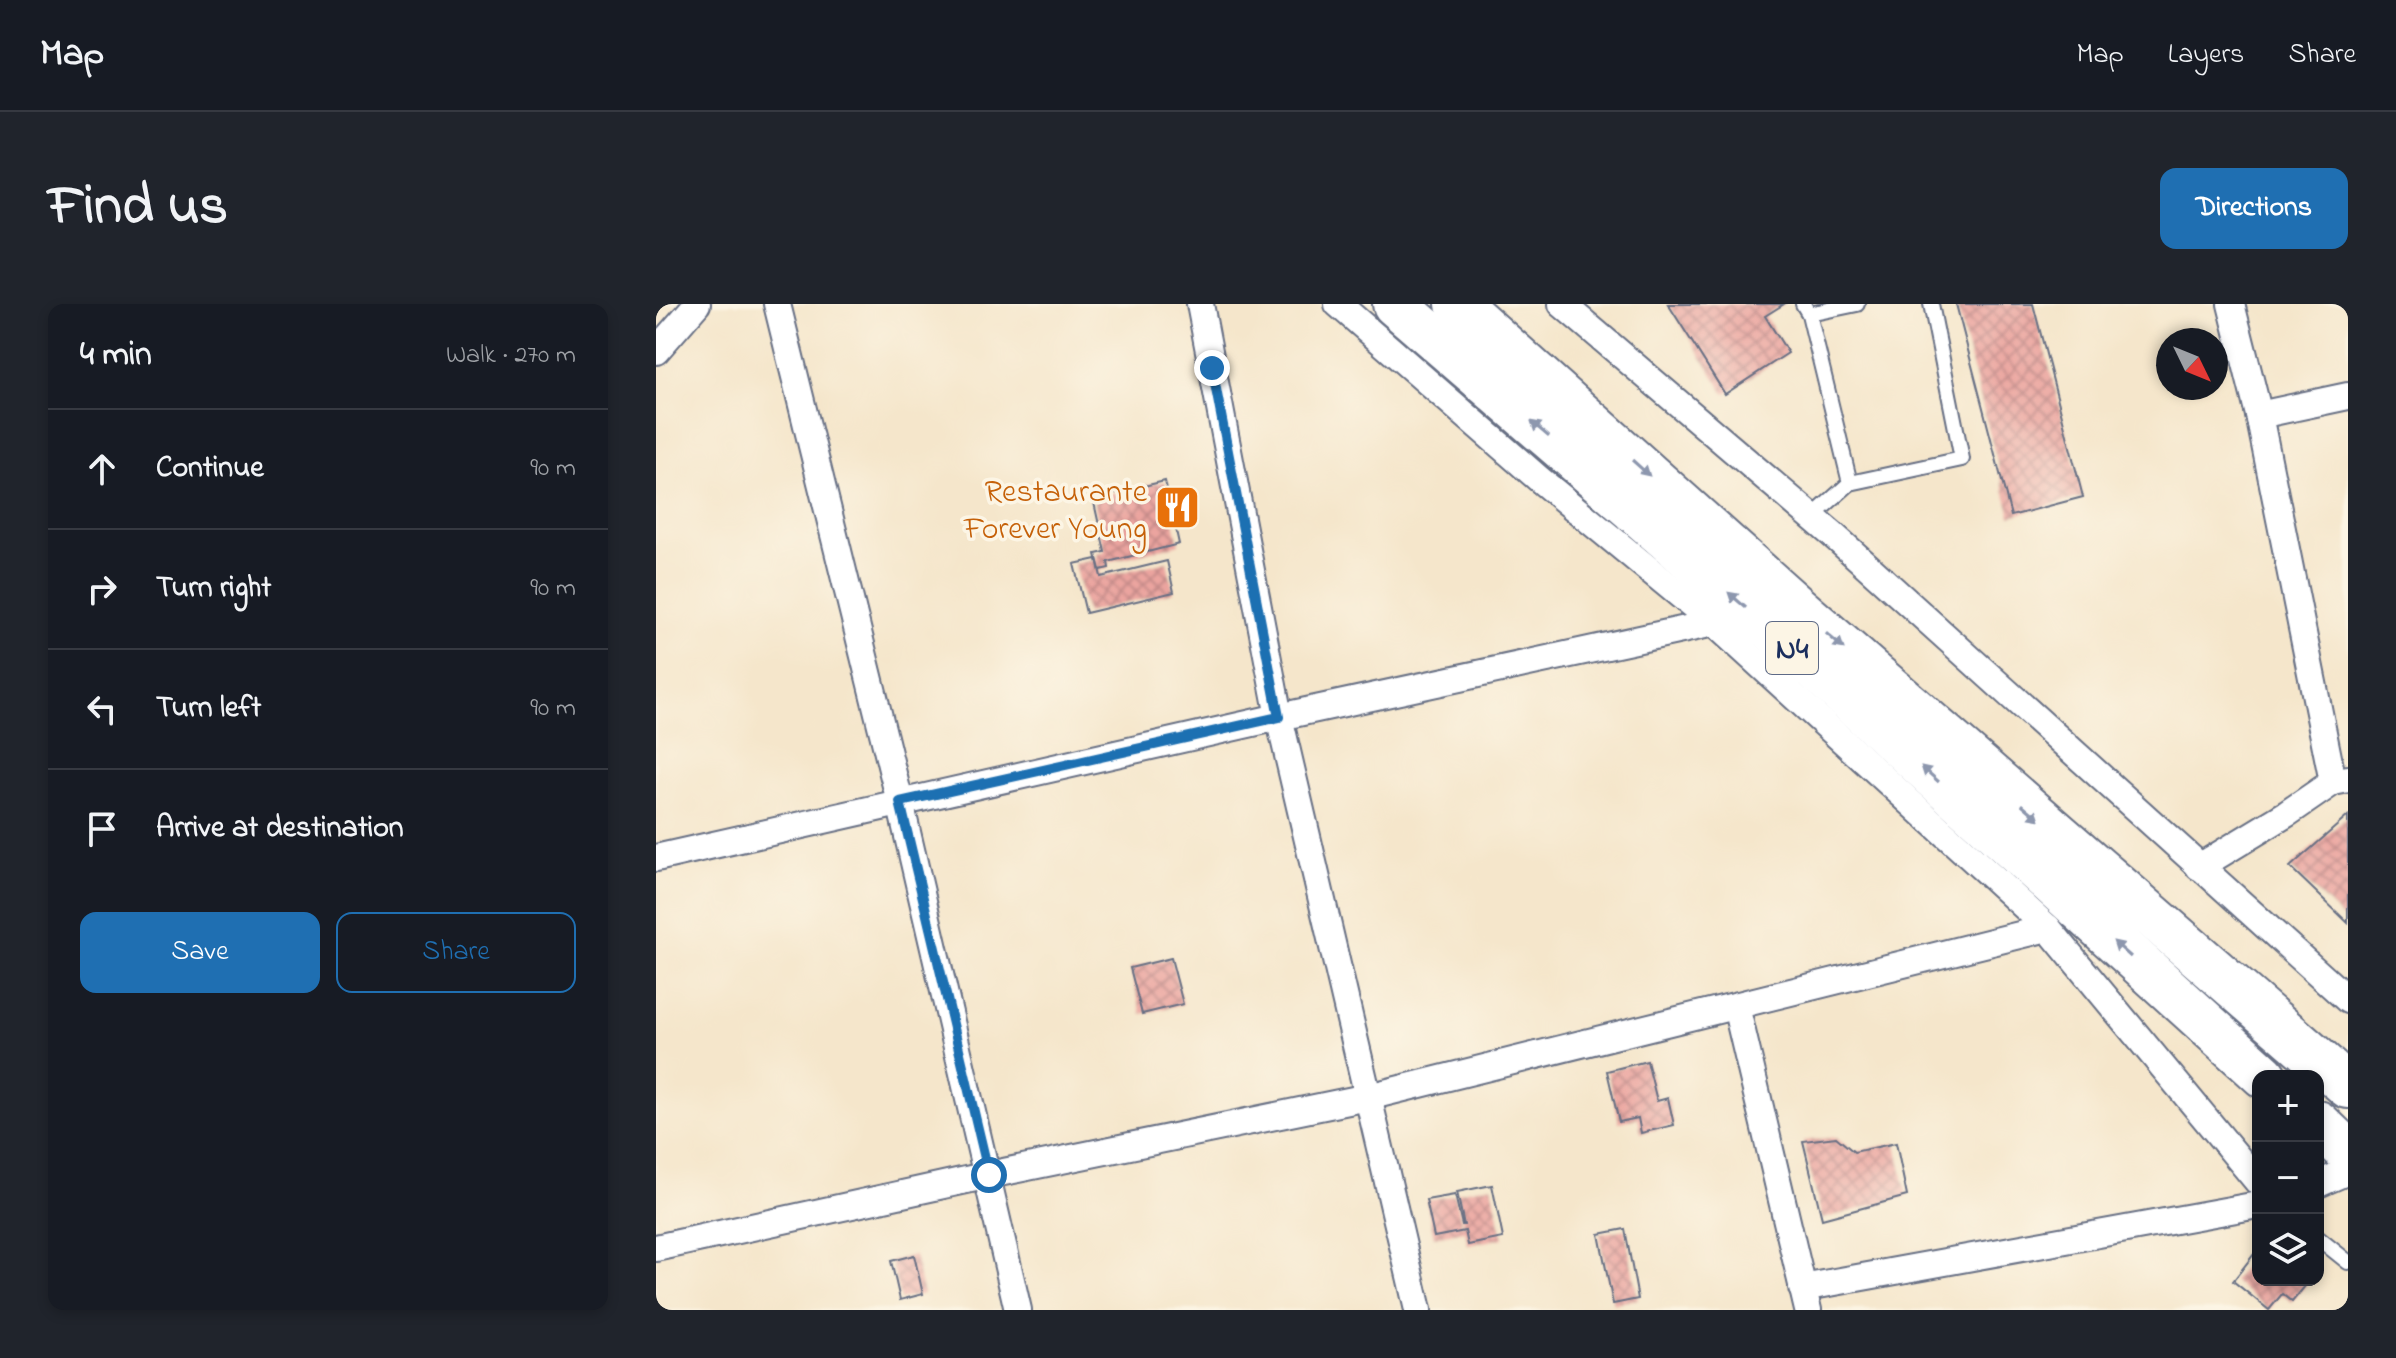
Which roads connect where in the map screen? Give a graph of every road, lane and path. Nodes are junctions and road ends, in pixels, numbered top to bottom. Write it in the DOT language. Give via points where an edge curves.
graph roads {
  1 [pos="697,304"];
  2 [pos="777,304"];
  3 [pos="1200,304"];
  4 [pos="1338,304"];
  5 [pos="1395,304"];
  6 [pos="1458,304"];
  7 [pos="1562,304"];
  8 [pos="1857,304"];
  9 [pos="1931,304"];
  10 [pos="2231,304"];
  11 [pos="1806,309"];
  12 [pos="656,351"];
  13 [pos="2348,396"];
  14 [pos="2259,415"];
  15 [pos="1850,483"];
  16 [pos="1812,517"];
  17 [pos="1714,623"];
  18 [pos="1279,717"];
  19 [pos="2340,780"];
  20 [pos="900,802"];
  21 [pos="656,858"];
  22 [pos="2199,867"];
  23 [pos="2048,928"];
  24 [pos="2348,1000"];
  25 [pos="1736,1006"];
  26 [pos="2257,1070"];
  27 [pos="2348,1086"];
  28 [pos="1368,1097"];
  29 [pos="2324,1129"];
  30 [pos="2348,1152"];
  31 [pos="2348,1171"];
  32 [pos="989,1175"];
  33 [pos="2252,1175"];
  34 [pos="2324,1181"];
  35 [pos="2252,1206"];
  36 [pos="2324,1243"];
  37 [pos="656,1248"];
  38 [pos="2348,1262"];
  39 [pos="1805,1299"];
  40 [pos="1018,1310"];
  41 [pos="1418,1310"];
  1 -- 12 [label="street"];
  2 -- 20 [label="street"];
  3 -- 18 [label="street"];
  4 -- 17 [label="street"];
  26 -- 5 [label="highway, N4, one-way" via="1768,626"];
  6 -- 27 [label="highway, N4, one-way" via="1794,605"];
  7 -- 16 [label="street"];
  8 -- 11 [label="lane"];
  9 -- 15 [label="lane" via="1962,459"];
  10 -- 14 [label="street"];
  11 -- 15 [label="lane"];
  13 -- 14 [label="street"];
  14 -- 19 [label="street"];
  15 -- 16 [label="lane"];
  16 -- 22 [label="street"];
  17 -- 18 [label="street"];
  17 -- 23 [label="street"];
  18 -- 20 [label="street"];
  18 -- 28 [label="street"];
  19 -- 22 [label="street"];
  20 -- 21 [label="street"];
  20 -- 32 [label="street"];
  22 -- 24 [label="street"];
  23 -- 25 [label="street"];
  23 -- 33 [label="street"];
  25 -- 28 [label="street"];
  25 -- 39 [label="street"];
  28 -- 32 [label="street"];
  28 -- 41 [label="street"];
  29 -- 30 [label="highway"];
  31 -- 34 [label="street"];
  32 -- 37 [label="street"];
  32 -- 40 [label="street"];
  35 -- 39 [label="street"];
  36 -- 38 [label="lane"];
}
